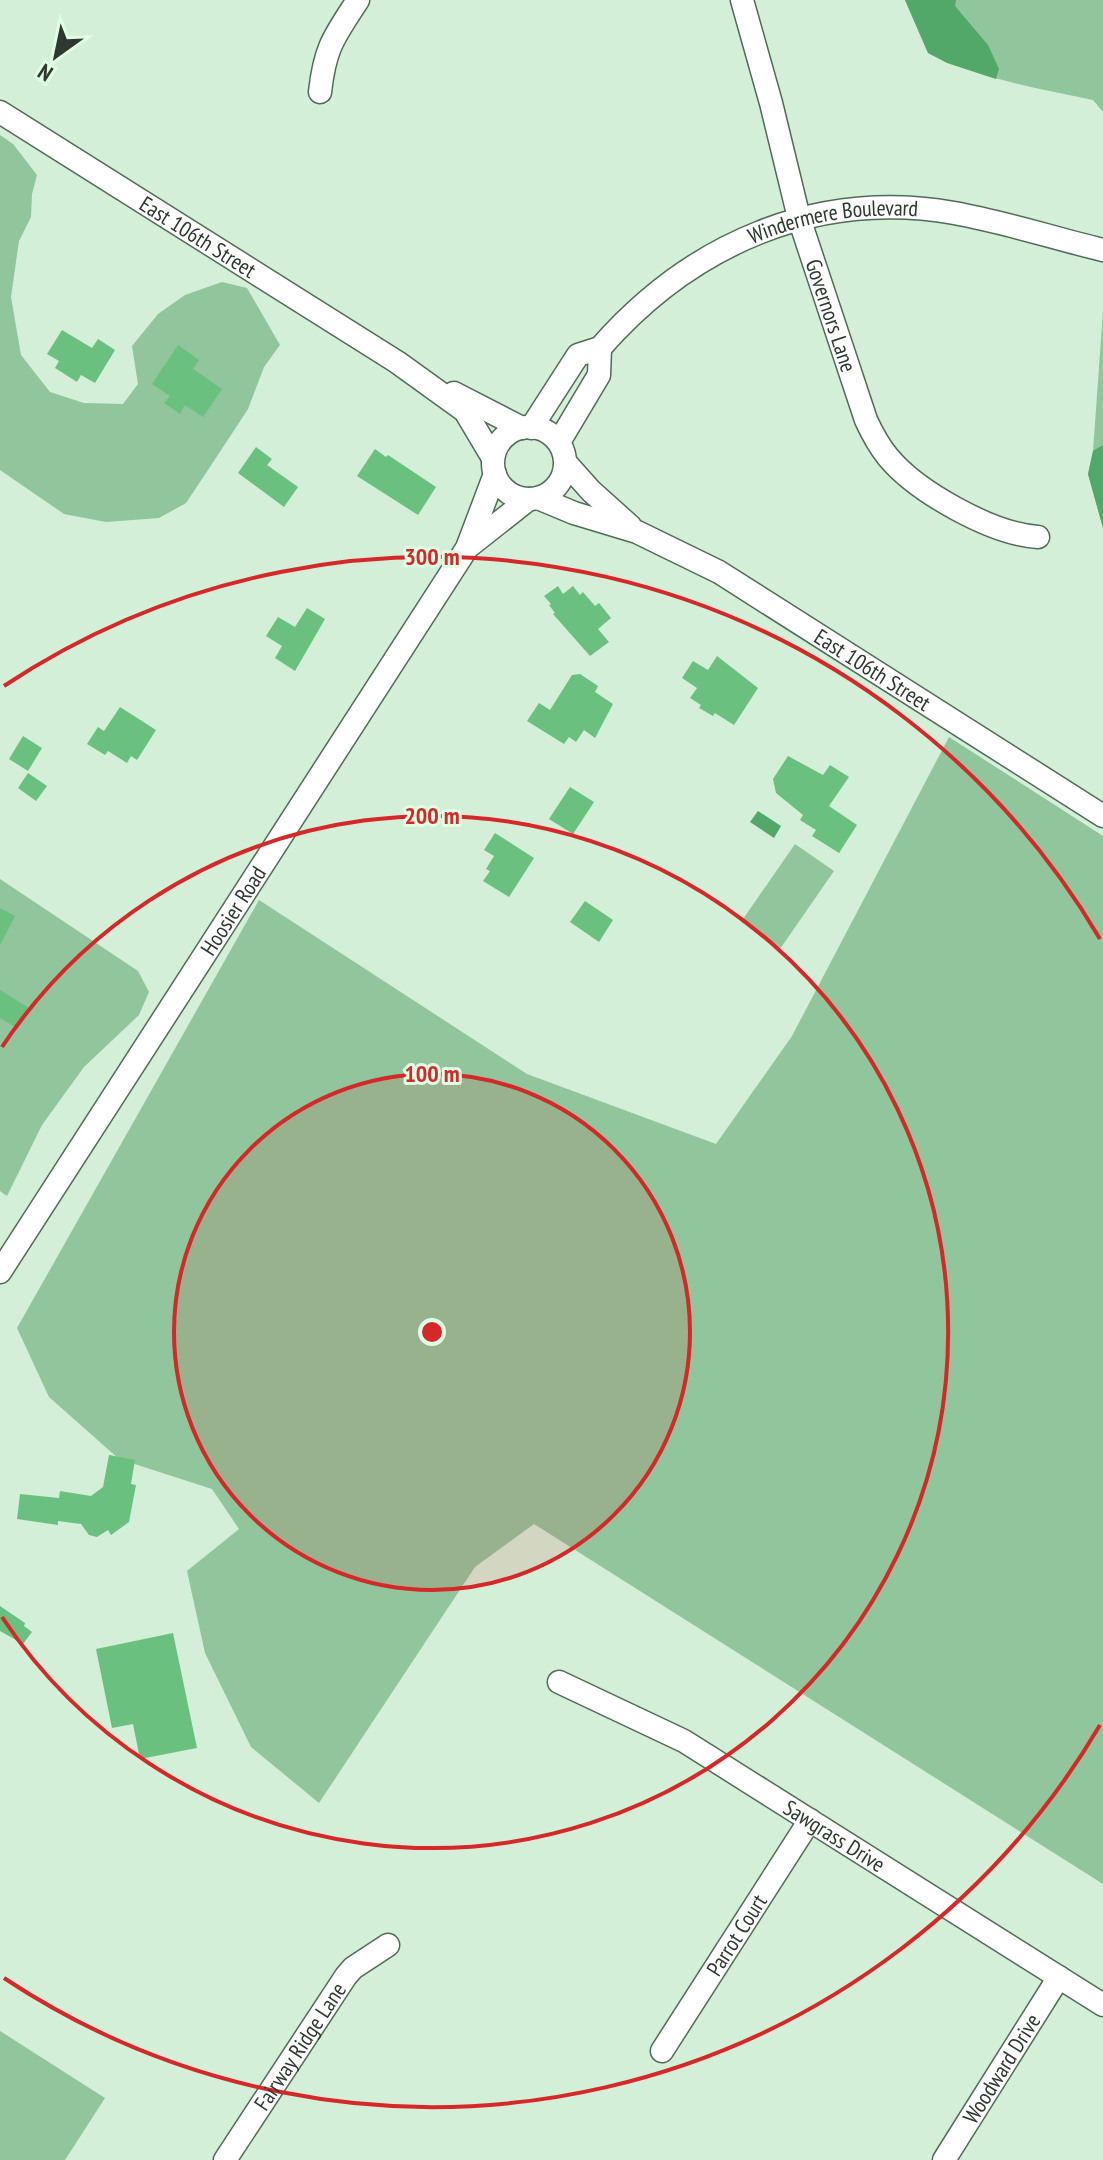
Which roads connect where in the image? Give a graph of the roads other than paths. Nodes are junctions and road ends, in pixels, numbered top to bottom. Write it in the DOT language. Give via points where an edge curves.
graph roads {
  1 [pos="358,0"];
  2 [pos="742,0"];
  3 [pos="320,92"];
  4 [pos="0,112"];
  5 [pos="799,218"];
  6 [pos="1103,250"];
  7 [pos="600,348"];
  8 [pos="397,362"];
  9 [pos="526,428"];
  10 [pos="562,452"];
  11 [pos="494,466"];
  12 [pos="533,499"];
  13 [pos="637,532"];
  14 [pos="1038,537"];
  15 [pos="467,548"];
  16 [pos="1103,816"];
  17 [pos="0,1272"];
  18 [pos="559,1682"];
  19 [pos="810,1820"];
  20 [pos="388,1945"];
  21 [pos="1059,1977"];
  22 [pos="1103,2005"];
  23 [pos="662,2051"];
  24 [pos="225,2160"];
  25 [pos="944,2160"];
  1 -- 3 [label="street" via="330,44"];
  2 -- 5 [label="street, Governors Lane"];
  4 -- 8 [label="street, East 106th Street"];
  5 -- 6 [label="street, Windermere Boulevard" via="907,208 999,222"];
  5 -- 7 [label="street, Windermere Boulevard" via="732,242 698,262 652,294"];
  5 -- 14 [label="street, Governors Lane" via="866,420 889,459 979,522"];
  7 -- 9 [label="street, Windermere Boulevard" via="578,355"];
  7 -- 10 [label="street" via="599,375"];
  8 -- 9 [label="street, East 106th Street"];
  8 -- 11 [label="street, East 106th Street" via="465,411"];
  9 -- 10 [label="street" via="545,431"];
  9 -- 11 [label="street" via="504,437"];
  10 -- 12 [label="street" via="564,473 555,489"];
  10 -- 13 [label="street, East 106th Street" via="591,491"];
  11 -- 12 [label="street" via="505,490"];
  11 -- 15 [label="street, Hoosier Road"];
  12 -- 13 [label="street, East 106th Street"];
  12 -- 15 [label="street, Hoosier Road"];
  13 -- 16 [label="street, East 106th Street" via="719,572"];
  15 -- 17 [label="street, Hoosier Road"];
  18 -- 19 [label="street, Sawgrass Drive" via="684,1741"];
  19 -- 21 [label="street, Sawgrass Drive"];
  19 -- 23 [label="street, Parrot Court"];
  20 -- 24 [label="street, Fairway Ridge Lane" via="346,1976"];
  21 -- 22 [label="street, Sawgrass Drive"];
  21 -- 25 [label="street, Woodward Drive"];
}
